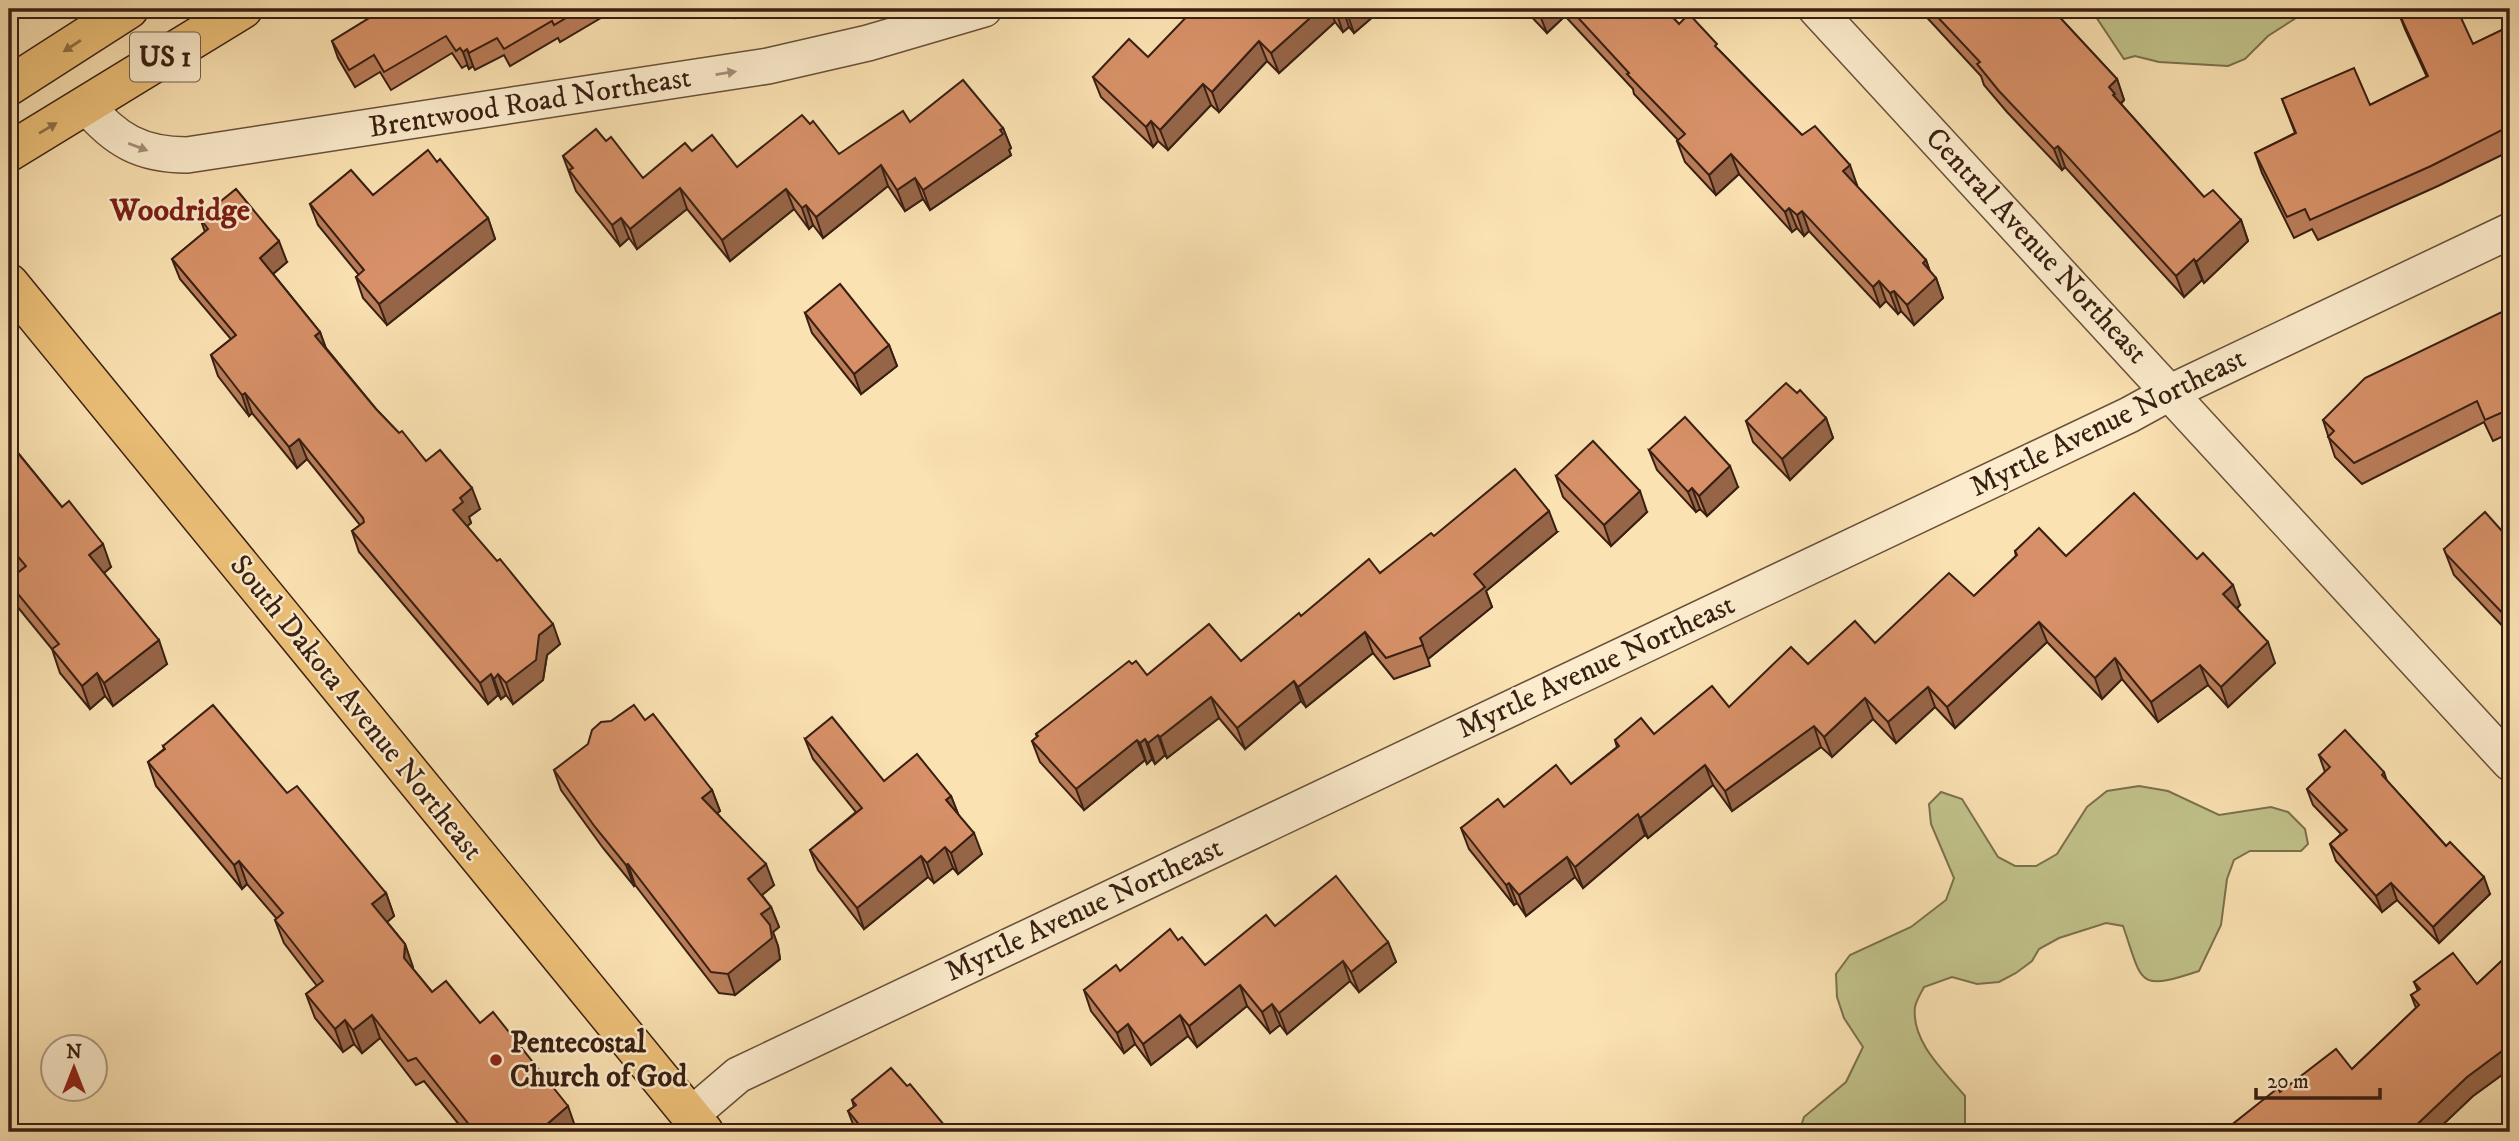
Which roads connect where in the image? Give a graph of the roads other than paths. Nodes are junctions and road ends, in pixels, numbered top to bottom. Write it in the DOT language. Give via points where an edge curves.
graph roads {
  1 [pos="129,9"];
  2 [pos="243,9"];
  3 [pos="984,9"];
  4 [pos="1816,9"];
  5 [pos="9,86"];
  6 [pos="86,105"];
  7 [pos="9,152"];
  8 [pos="2510,231"];
  9 [pos="9,283"];
  10 [pos="2171,392"];
  11 [pos="2510,763"];
  12 [pos="695,1127"];
  1 -- 5 [label="main road, US 1, one-way"];
  2 -- 6 [label="main road, US 1"];
  6 -- 3 [label="street, Brentwood Road Northeast, one-way" via="102,125 127,142 155,153 187,155 768,66"];
  4 -- 10 [label="street, Central Avenue Northeast"];
  7 -- 6 [label="main road, US 1, one-way"];
  8 -- 10 [label="street, Myrtle Avenue Northeast"];
  9 -- 12 [label="main road, South Dakota Avenue Northeast"];
  10 -- 11 [label="street, Central Avenue Northeast"];
  10 -- 12 [label="street, Myrtle Avenue Northeast" via="738,1074"];
}
